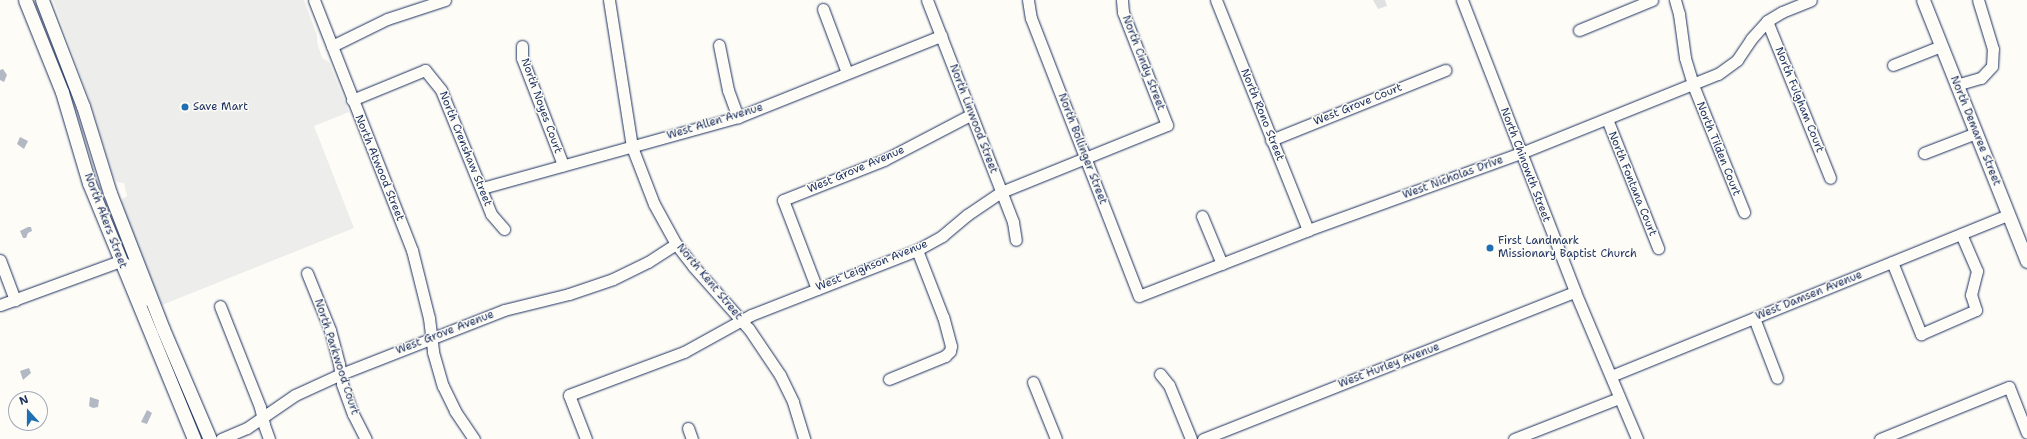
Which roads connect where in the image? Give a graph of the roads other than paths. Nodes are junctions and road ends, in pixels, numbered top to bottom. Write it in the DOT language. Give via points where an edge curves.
graph roads {
  1 [pos="25,0"];
  2 [pos="42,0"];
  3 [pos="314,0"];
  4 [pos="445,0"];
  5 [pos="609,0"];
  6 [pos="927,0"];
  7 [pos="1028,0"];
  8 [pos="1122,0"];
  9 [pos="1216,0"];
  10 [pos="1462,0"];
  11 [pos="1652,0"];
  12 [pos="1675,0"];
  13 [pos="1811,0"];
  14 [pos="1923,0"];
  15 [pos="1978,0"];
  16 [pos="823,9"];
  17 [pos="1767,21"];
  18 [pos="1578,30"];
  19 [pos="941,36"];
  20 [pos="719,44"];
  21 [pos="332,46"];
  22 [pos="522,46"];
  23 [pos="1941,46"];
  24 [pos="1893,65"];
  25 [pos="1445,70"];
  26 [pos="847,74"];
  27 [pos="1693,85"];
  28 [pos="1956,85"];
  29 [pos="352,100"];
  30 [pos="970,114"];
  31 [pos="738,117"];
  32 [pos="1607,119"];
  33 [pos="1167,125"];
  34 [pos="1976,133"];
  35 [pos="1271,140"];
  36 [pos="632,147"];
  37 [pos="1521,153"];
  38 [pos="1924,153"];
  39 [pos="1085,158"];
  40 [pos="563,165"];
  41 [pos="1830,178"];
  42 [pos="482,188"];
  43 [pos="1001,192"];
  44 [pos="1744,212"];
  45 [pos="2008,215"];
  46 [pos="1202,216"];
  47 [pos="504,229"];
  48 [pos="1308,230"];
  49 [pos="1961,234"];
  50 [pos="1016,240"];
  51 [pos="676,244"];
  52 [pos="1658,248"];
  53 [pos="917,250"];
  54 [pos="0,260"];
  55 [pos="120,261"];
  56 [pos="2027,261"];
  57 [pos="1892,262"];
  58 [pos="1222,264"];
  59 [pos="307,273"];
  60 [pos="817,289"];
  61 [pos="1575,292"];
  62 [pos="1139,296"];
  63 [pos="15,300"];
  64 [pos="0,305"];
  65 [pos="220,306"];
  66 [pos="1754,318"];
  67 [pos="741,320"];
  68 [pos="163,329"];
  69 [pos="431,339"];
  70 [pos="341,374"];
  71 [pos="1160,374"];
  72 [pos="1611,376"];
  73 [pos="1778,378"];
  74 [pos="889,379"];
  75 [pos="1033,382"];
  76 [pos="1619,398"];
  77 [pos="262,417"];
  78 [pos="688,428"];
  79 [pos="2027,432"];
  80 [pos="1207,438"];
  81 [pos="194,439"];
  82 [pos="210,439"];
  83 [pos="222,439"];
  84 [pos="269,439"];
  85 [pos="366,439"];
  86 [pos="474,439"];
  87 [pos="586,439"];
  88 [pos="692,439"];
  89 [pos="804,439"];
  90 [pos="1056,439"];
  91 [pos="1191,439"];
  92 [pos="1514,439"];
  93 [pos="1637,439"];
  94 [pos="1880,439"];
  1 -- 55 [label="main road, North Akers Street" via="62,92 89,183"];
  2 -- 68 [label="main road, North Akers Street" via="83,106 110,193"];
  3 -- 21 [label="street, North Atwood Street"];
  4 -- 21 [label="street" via="387,19"];
  5 -- 36 [label="street, North Kent Street"];
  6 -- 19 [label="street, North Linwood Street"];
  7 -- 39 [label="street, North Bollinger Street" via="1031,18"];
  8 -- 33 [label="street, North Cindy Street" via="1124,12"];
  9 -- 35 [label="street, North Rono Street"];
  10 -- 37 [label="street, North Chinowth Street"];
  11 -- 18 [label="street"];
  12 -- 27 [label="street, North Tilden Court" via="1685,58"];
  13 -- 17 [label="street, West Nicholas Drive"];
  14 -- 23 [label="main road, North Demaree Street"];
  15 -- 28 [label="street" via="1993,53 1992,66 1987,72 1967,77"];
  16 -- 26 [label="street"];
  17 -- 27 [label="street, West Nicholas Drive" via="1736,60 1718,74"];
  17 -- 41 [label="street, North Fulgham Court"];
  19 -- 26 [label="street, West Allen Avenue"];
  19 -- 30 [label="street, North Linwood Street"];
  20 -- 31 [label="street" via="728,90"];
  21 -- 29 [label="street, North Atwood Street"];
  22 -- 40 [label="street, North Noyes Court" via="522,58"];
  23 -- 24 [label="street"];
  23 -- 28 [label="main road, North Demaree Street"];
  25 -- 35 [label="street, West Grove Court"];
  26 -- 31 [label="street, West Allen Avenue"];
  27 -- 32 [label="street, West Nicholas Drive"];
  27 -- 44 [label="street, North Tilden Court"];
  28 -- 34 [label="main road, North Demaree Street"];
  29 -- 42 [label="street, North Crenshaw Street" via="425,70 448,103"];
  29 -- 69 [label="street, North Atwood Street" via="412,250 429,318"];
  30 -- 43 [label="street, North Linwood Street"];
  30 -- 60 [label="street, West Grove Avenue" via="884,160 783,200"];
  31 -- 36 [label="street, West Allen Avenue"];
  32 -- 37 [label="street, West Nicholas Drive"];
  32 -- 52 [label="street, North Fontana Court"];
  33 -- 39 [label="street, West Leighson Avenue"];
  34 -- 38 [label="street"];
  34 -- 45 [label="main road, North Demaree Street"];
  35 -- 48 [label="street, North Rono Street"];
  36 -- 40 [label="street, West Allen Avenue"];
  36 -- 51 [label="street, North Kent Street" via="654,204"];
  37 -- 48 [label="street, West Nicholas Drive"];
  37 -- 61 [label="street, North Chinowth Street"];
  39 -- 43 [label="street, West Leighson Avenue"];
  39 -- 62 [label="street, North Bollinger Street"];
  40 -- 42 [label="street, West Allen Avenue"];
  42 -- 47 [label="street, North Crenshaw Street" via="491,214"];
  43 -- 50 [label="street, North Linwood Street"];
  43 -- 53 [label="street, West Leighson Avenue" via="942,236"];
  45 -- 49 [label="street, West Damsen Avenue"];
  45 -- 56 [label="main road, North Demaree Street"];
  46 -- 58 [label="street"];
  48 -- 58 [label="street, West Nicholas Drive"];
  49 -- 57 [label="street, West Damsen Avenue"];
  49 -- 57 [label="street" via="1977,271 1971,296 1976,310 1921,334"];
  51 -- 67 [label="street, North Kent Street"];
  51 -- 69 [label="street, West Grove Avenue" via="648,262 613,279 569,294 504,310"];
  53 -- 60 [label="street, West Leighson Avenue"];
  53 -- 74 [label="street" via="943,317 951,346 950,352"];
  54 -- 63 [label="street"];
  55 -- 63 [label="street"];
  55 -- 68 [label="street" via="130,266 152,316"];
  55 -- 81 [label="main road, North Akers Street"];
  57 -- 66 [label="street, West Damsen Avenue"];
  58 -- 62 [label="street, West Nicholas Drive"];
  59 -- 70 [label="street, North Parkwood Court" via="330,330"];
  60 -- 67 [label="street, West Leighson Avenue"];
  61 -- 72 [label="street, North Chinowth Street"];
  61 -- 80 [label="street, West Hurley Avenue"];
  63 -- 64 [label="street"];
  65 -- 77 [label="street" via="260,406"];
  66 -- 72 [label="street, West Damsen Avenue"];
  66 -- 73 [label="street"];
  67 -- 87 [label="street, West Leighson Avenue" via="684,352 569,395"];
  67 -- 89 [label="street, North Kent Street" via="780,375"];
  68 -- 82 [label="main road, North Akers Street"];
  69 -- 70 [label="street, West Grove Avenue"];
  69 -- 86 [label="street, North Atwood Street" via="443,386 455,411"];
  70 -- 77 [label="street, West Grove Avenue" via="295,395"];
  70 -- 85 [label="street, North Parkwood Court" via="353,414"];
  71 -- 91 [label="street" via="1169,385"];
  72 -- 76 [label="street, North Chinowth Street"];
  75 -- 90 [label="street"];
  76 -- 92 [label="street"];
  76 -- 93 [label="street, North Chinowth Street"];
  77 -- 83 [label="street, West Grove Avenue" via="247,428"];
  77 -- 84 [label="street"];
  78 -- 88 [label="street"];
  79 -- 94 [label="street" via="2009,387"];
}
